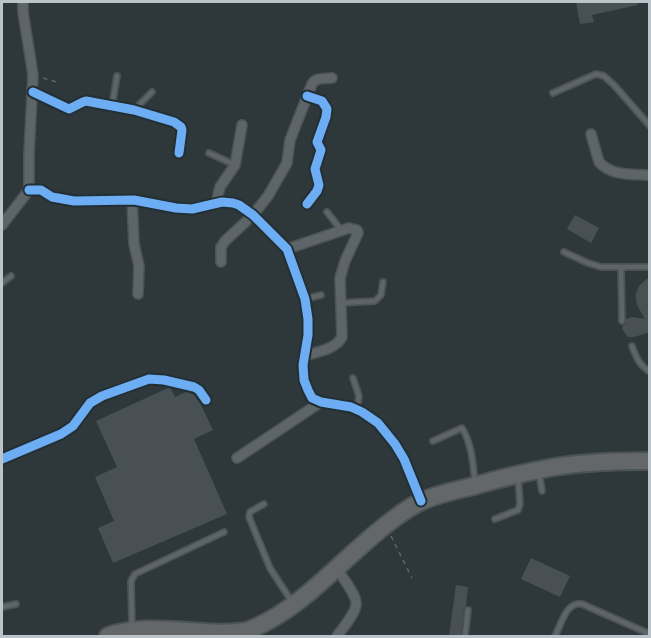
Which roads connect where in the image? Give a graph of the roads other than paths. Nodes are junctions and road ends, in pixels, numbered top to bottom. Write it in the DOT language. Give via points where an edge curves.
graph roads {
  1 [pos="23,2"];
  2 [pos="117,76"];
  3 [pos="332,78"];
  4 [pos="33,92"];
  5 [pos="152,92"];
  6 [pos="553,93"];
  7 [pos="307,96"];
  8 [pos="112,106"];
  9 [pos="134,110"];
  10 [pos="242,125"];
  11 [pos="650,126"];
  12 [pos="591,134"];
  13 [pos="179,153"];
  14 [pos="209,153"];
  15 [pos="235,165"];
  16 [pos="650,175"];
  17 [pos="29,190"];
  18 [pos="132,200"];
  19 [pos="216,204"];
  20 [pos="307,204"];
  21 [pos="327,212"];
  22 [pos="253,215"];
  23 [pos="2,225"];
  24 [pos="341,230"];
  25 [pos="287,249"];
  26 [pos="564,252"];
  27 [pos="221,262"];
  28 [pos="621,267"];
  29 [pos="650,267"];
  30 [pos="11,276"];
  31 [pos="383,282"];
  32 [pos="2,283"];
  33 [pos="138,294"];
  34 [pos="321,295"];
  35 [pos="305,299"];
  36 [pos="341,303"];
  37 [pos="622,321"];
  38 [pos="632,346"];
  39 [pos="304,356"];
  40 [pos="650,372"];
  41 [pos="352,378"];
  42 [pos="206,400"];
  43 [pos="321,402"];
  44 [pos="357,409"];
  45 [pos="433,441"];
  46 [pos="237,458"];
  47 [pos="2,459"];
  48 [pos="650,461"];
  49 [pos="539,470"];
  50 [pos="518,474"];
  51 [pos="475,485"];
  52 [pos="542,491"];
  53 [pos="421,501"];
  54 [pos="264,504"];
  55 [pos="495,519"];
  56 [pos="224,532"];
  57 [pos="337,569"];
  58 [pos="16,604"];
  59 [pos="294,604"];
  60 [pos="2,607"];
  61 [pos="468,610"];
  62 [pos="133,631"];
  63 [pos="650,634"];
  64 [pos="108,636"];
  65 [pos="198,636"];
  66 [pos="337,636"];
  67 [pos="465,636"];
  68 [pos="555,636"];
  1 -- 4 [label="street"];
  2 -- 8 [label="lane"];
  3 -- 7 [label="street" via="314,80"];
  4 -- 8 [label="street" via="69,109 86,101"];
  4 -- 17 [label="street"];
  5 -- 9 [label="lane"];
  6 -- 11 [label="lane" via="600,74"];
  7 -- 20 [label="street" via="322,101 327,109 317,142 321,150 315,169 319,185"];
  7 -- 22 [label="street" via="290,140 287,164"];
  8 -- 9 [label="street"];
  9 -- 13 [label="street" via="181,127"];
  10 -- 15 [label="street"];
  12 -- 16 [label="street" via="601,165 614,172"];
  14 -- 15 [label="lane"];
  15 -- 19 [label="street" via="220,187"];
  17 -- 18 [label="street" via="74,201"];
  17 -- 23 [label="street"];
  18 -- 19 [label="street" via="192,208"];
  18 -- 33 [label="street"];
  19 -- 22 [label="street" via="233,203"];
  21 -- 24 [label="lane"];
  22 -- 25 [label="street"];
  22 -- 27 [label="street" via="225,241"];
  24 -- 25 [label="street"];
  24 -- 36 [label="street" via="353,228 358,233 342,268"];
  25 -- 35 [label="street"];
  26 -- 28 [label="lane" via="601,267"];
  28 -- 29 [label="lane"];
  28 -- 37 [label="lane"];
  30 -- 32 [label="lane"];
  31 -- 36 [label="lane" via="381,295 375,301"];
  34 -- 35 [label="lane"];
  35 -- 39 [label="street" via="308,335"];
  36 -- 39 [label="street" via="341,340 337,345"];
  38 -- 40 [label="lane" via="638,360"];
  39 -- 43 [label="street" via="304,380 312,398"];
  41 -- 44 [label="lane" via="358,396"];
  42 -- 47 [label="street" via="194,387 149,379 102,396 90,403 73,426 61,434"];
  43 -- 44 [label="street"];
  43 -- 46 [label="street"];
  44 -- 53 [label="street" via="378,423 395,444"];
  45 -- 51 [label="lane" via="462,428 467,436"];
  48 -- 49 [label="highway"];
  49 -- 50 [label="highway"];
  49 -- 52 [label="lane"];
  50 -- 51 [label="highway"];
  50 -- 55 [label="lane" via="518,510"];
  51 -- 53 [label="highway"];
  53 -- 57 [label="highway" via="385,526"];
  54 -- 59 [label="lane" via="250,512 249,517 270,568"];
  56 -- 62 [label="lane" via="135,574 131,581"];
  57 -- 59 [label="highway"];
  57 -- 66 [label="street" via="357,604"];
  58 -- 60 [label="lane"];
  59 -- 65 [label="highway" via="245,632"];
  61 -- 67 [label="lane"];
  62 -- 64 [label="highway"];
  62 -- 65 [label="highway"];
  63 -- 68 [label="lane" via="576,603 570,606"];
}
